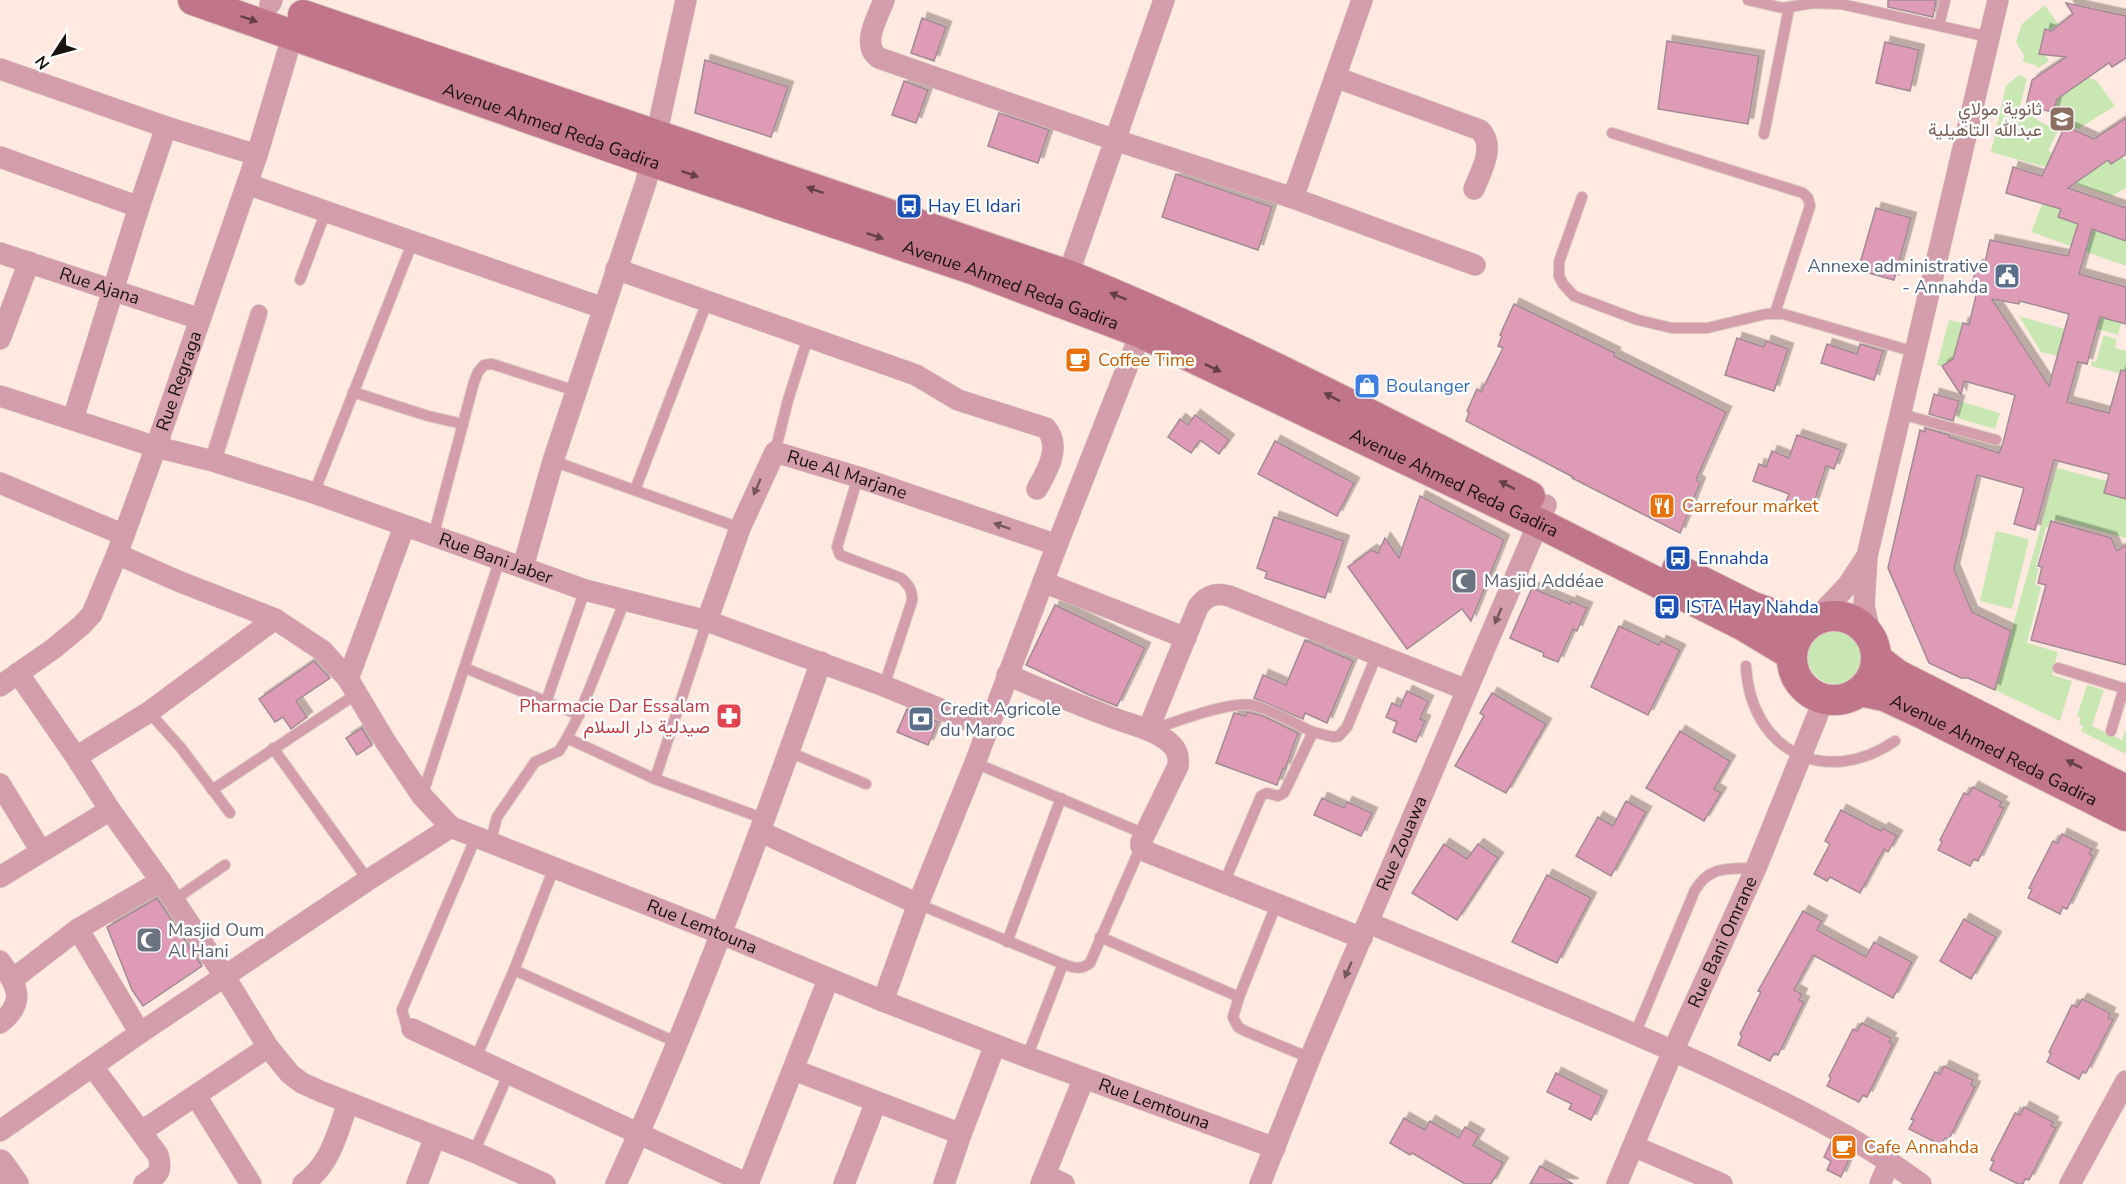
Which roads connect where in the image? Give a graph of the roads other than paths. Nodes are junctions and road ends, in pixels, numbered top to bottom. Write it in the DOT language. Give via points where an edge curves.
graph roads {
  1 [pos="194,0"];
  2 [pos="686,0"];
  3 [pos="884,0"];
  4 [pos="1164,0"];
  5 [pos="1362,0"];
  6 [pos="1748,0"];
  7 [pos="1945,0"];
  8 [pos="1998,0"];
  9 [pos="266,1"];
  10 [pos="1790,8"];
  11 [pos="1939,25"];
  12 [pos="293,34"];
  13 [pos="1989,37"];
  14 [pos="0,69"];
  15 [pos="1335,77"];
  16 [pos="166,127"];
  17 [pos="1612,134"];
  18 [pos="1764,134"];
  19 [pos="1115,140"];
  20 [pos="653,148"];
  21 [pos="257,155"];
  22 [pos="0,157"];
  23 [pos="247,184"];
  24 [pos="1474,189"];
  25 [pos="1582,197"];
  26 [pos="1293,198"];
  27 [pos="139,207"];
  28 [pos="326,211"];
  29 [pos="413,241"];
  30 [pos="0,253"];
  31 [pos="29,262"];
  32 [pos="1475,265"];
  33 [pos="616,269"];
  34 [pos="1068,275"];
  35 [pos="300,280"];
  36 [pos="114,290"];
  37 [pos="706,302"];
  38 [pos="603,308"];
  39 [pos="259,313"];
  40 [pos="1775,313"];
  41 [pos="200,319"];
  42 [pos="1146,321"];
  43 [pos="808,337"];
  44 [pos="0,339"];
  45 [pos="1916,352"];
  46 [pos="576,391"];
  47 [pos="353,392"];
  48 [pos="0,396"];
  49 [pos="1900,414"];
  50 [pos="74,419"];
  51 [pos="463,424"];
  52 [pos="1995,440"];
  53 [pos="156,447"];
  54 [pos="775,452"];
  55 [pos="213,461"];
  56 [pos="553,461"];
  57 [pos="858,477"];
  58 [pos="0,483"];
  59 [pos="1037,489"];
  60 [pos="635,490"];
  61 [pos="314,494"];
  62 [pos="1543,514"];
  63 [pos="404,527"];
  64 [pos="740,528"];
  65 [pos="433,537"];
  66 [pos="120,544"];
  67 [pos="1058,545"];
  68 [pos="1867,555"];
  69 [pos="500,559"];
  70 [pos="523,567"];
  71 [pos="1043,582"];
  72 [pos="585,590"];
  73 [pos="625,600"];
  74 [pos="275,619"];
  75 [pos="707,621"];
  76 [pos="1811,623"];
  77 [pos="1186,638"];
  78 [pos="1874,648"];
  79 [pos="1377,654"];
  80 [pos="1792,655"];
  81 [pos="821,662"];
  82 [pos="1746,666"];
  83 [pos="465,668"];
  84 [pos="2058,668"];
  85 [pos="18,673"];
  86 [pos="1007,675"];
  87 [pos="0,686"];
  88 [pos="353,686"];
  89 [pos="884,686"];
  90 [pos="2125,689"];
  91 [pos="1467,690"];
  92 [pos="1860,691"];
  93 [pos="1824,699"];
  94 [pos="546,702"];
  95 [pos="2123,706"];
  96 [pos="149,712"];
  97 [pos="579,715"];
  98 [pos="987,729"];
  99 [pos="1148,730"];
  100 [pos="2111,731"];
  101 [pos="1313,732"];
  102 [pos="567,738"];
  103 [pos="1895,741"];
  104 [pos="273,748"];
  105 [pos="789,752"];
  106 [pos="1800,756"];
  107 [pos="76,757"];
  108 [pos="975,762"];
  109 [pos="655,779"];
  110 [pos="866,784"];
  111 [pos="212,790"];
  112 [pos="2126,790"];
  113 [pos="2,793"];
  114 [pos="422,796"];
  115 [pos="1061,798"];
  116 [pos="110,810"];
  117 [pos="230,813"];
  118 [pos="2126,816"];
  119 [pos="763,826"];
  120 [pos="451,827"];
  121 [pos="483,840"];
  122 [pos="1143,840"];
  123 [pos="41,851"];
  124 [pos="225,865"];
  125 [pos="554,868"];
  126 [pos="1755,868"];
  127 [pos="0,877"];
  128 [pos="368,879"];
  129 [pos="161,881"];
  130 [pos="1224,883"];
  131 [pos="174,900"];
  132 [pos="918,904"];
  133 [pos="1276,904"];
  134 [pos="78,929"];
  135 [pos="1365,930"];
  136 [pos="722,934"];
  137 [pos="1100,937"];
  138 [pos="1007,942"];
  139 [pos="0,962"];
  140 [pos="1063,964"];
  141 [pos="514,970"];
  142 [pos="225,977"];
  143 [pos="13,979"];
  144 [pos="828,980"];
  145 [pos="1239,997"];
  146 [pos="883,1001"];
  147 [pos="0,1023"];
  148 [pos="412,1029"];
  149 [pos="140,1033"];
  150 [pos="1635,1034"];
  151 [pos="678,1043"];
  152 [pos="995,1045"];
  153 [pos="268,1047"];
  154 [pos="1673,1051"];
  155 [pos="1027,1057"];
  156 [pos="1310,1058"];
  157 [pos="475,1060"];
  158 [pos="93,1067"];
  159 [pos="794,1070"];
  160 [pos="509,1073"];
  161 [pos="1084,1078"];
  162 [pos="2125,1086"];
  163 [pos="196,1096"];
  164 [pos="876,1102"];
  165 [pos="348,1103"];
  166 [pos="0,1131"];
  167 [pos="142,1131"];
  168 [pos="639,1133"];
  169 [pos="961,1134"];
  170 [pos="435,1137"];
  171 [pos="1633,1146"];
  172 [pos="1275,1148"];
  173 [pos="474,1152"];
  174 [pos="1890,1161"];
  175 [pos="0,1163"];
  176 [pos="1050,1181"];
  177 [pos="15,1184"];
  178 [pos="144,1184"];
  179 [pos="251,1184"];
  180 [pos="303,1184"];
  181 [pos="417,1184"];
  182 [pos="545,1184"];
  183 [pos="616,1184"];
  184 [pos="748,1184"];
  185 [pos="844,1184"];
  186 [pos="944,1184"];
  187 [pos="1260,1184"];
  188 [pos="1617,1184"];
  189 [pos="1722,1184"];
  190 [pos="1880,1184"];
  191 [pos="1921,1184"];
  192 [pos="2070,1184"];
  1 -- 12 [label="main road, Avenue Ahmed Reda Gadira, one-way"];
  2 -- 20 [label="street"];
  3 -- 19 [label="street" via="870,42 872,52 879,58"];
  4 -- 19 [label="street"];
  5 -- 15 [label="street"];
  6 -- 10 [label="lane"];
  7 -- 11 [label="lane"];
  8 -- 13 [label="street"];
  9 -- 20 [label="main road, Avenue Ahmed Reda Gadira"];
  10 -- 11 [label="lane" via="1813,3 1842,4"];
  10 -- 18 [label="lane"];
  11 -- 13 [label="lane"];
  12 -- 20 [label="main road, Avenue Ahmed Reda Gadira"];
  12 -- 21 [label="street, Rue Regraga"];
  13 -- 45 [label="street"];
  14 -- 16 [label="street"];
  15 -- 24 [label="street" via="1480,130 1489,149"];
  15 -- 26 [label="street"];
  16 -- 21 [label="street"];
  16 -- 27 [label="street"];
  17 -- 40 [label="lane" via="1803,193 1808,198 1810,206"];
  19 -- 26 [label="street"];
  19 -- 34 [label="street"];
  20 -- 33 [label="street" via="646,182"];
  34 -- 20 [label="main road, Avenue Ahmed Reda Gadira, one-way"];
  20 -- 42 [label="main road, Avenue Ahmed Reda Gadira, one-way" via="972,269"];
  21 -- 23 [label="street, Rue Regraga"];
  22 -- 27 [label="street"];
  23 -- 28 [label="street"];
  23 -- 41 [label="street, Rue Regraga"];
  25 -- 40 [label="lane" via="1559,262 1559,276 1574,296 1672,328 1707,328"];
  26 -- 32 [label="street"];
  27 -- 36 [label="street"];
  28 -- 29 [label="street"];
  28 -- 35 [label="lane"];
  29 -- 38 [label="street"];
  29 -- 47 [label="lane"];
  30 -- 31 [label="street, Rue Ajana"];
  31 -- 36 [label="street, Rue Ajana"];
  31 -- 44 [label="street"];
  33 -- 37 [label="street"];
  33 -- 38 [label="street"];
  42 -- 34 [label="main road, Avenue Ahmed Reda Gadira, one-way"];
  36 -- 41 [label="street, Rue Ajana"];
  36 -- 50 [label="street"];
  37 -- 43 [label="street"];
  37 -- 60 [label="lane"];
  38 -- 46 [label="street"];
  39 -- 55 [label="street"];
  40 -- 45 [label="lane"];
  41 -- 53 [label="street, Rue Regraga"];
  42 -- 62 [label="main road, Avenue Ahmed Reda Gadira"];
  42 -- 67 [label="street"];
  43 -- 54 [label="lane"];
  43 -- 59 [label="street" via="916,375 958,400 1046,428 1054,448"];
  45 -- 49 [label="street"];
  46 -- 51 [label="lane" via="492,364 484,365 474,382"];
  46 -- 56 [label="street"];
  47 -- 51 [label="lane"];
  47 -- 61 [label="lane"];
  48 -- 50 [label="street, Rue Bani Jaber"];
  49 -- 52 [label="lane"];
  49 -- 68 [label="street"];
  50 -- 53 [label="street, Rue Bani Jaber"];
  51 -- 65 [label="lane"];
  53 -- 55 [label="street, Rue Bani Jaber"];
  53 -- 66 [label="street, Rue Regraga"];
  54 -- 57 [label="street, Rue Al Marjane"];
  54 -- 64 [label="street, Rue Al Marjane, one-way"];
  55 -- 61 [label="street, Rue Bani Jaber"];
  56 -- 60 [label="lane"];
  56 -- 70 [label="street"];
  67 -- 57 [label="street, Rue Al Marjane, one-way"];
  57 -- 89 [label="lane" via="838,551 901,578 913,595"];
  58 -- 66 [label="street, Rue Lemtouna"];
  60 -- 64 [label="lane"];
  61 -- 63 [label="street, Rue Bani Jaber"];
  62 -- 76 [label="main road, Avenue Ahmed Reda Gadira" via="1750,606"];
  62 -- 80 [label="main road, Avenue Ahmed Reda Gadira"];
  62 -- 91 [label="street, Rue Zouawa, one-way"];
  63 -- 65 [label="street, Rue Bani Jaber"];
  63 -- 88 [label="street"];
  64 -- 75 [label="street, Rue Al Marjane"];
  65 -- 69 [label="street, Rue Bani Jaber"];
  66 -- 74 [label="street, Rue Lemtouna" via="178,581"];
  66 -- 85 [label="street, Rue Regraga" via="92,614 53,649"];
  67 -- 71 [label="street"];
  68 -- 76 [label="street" via="1848,585"];
  68 -- 78 [label="street" via="1864,598"];
  69 -- 70 [label="street, Rue Bani Jaber"];
  69 -- 83 [label="lane"];
  70 -- 72 [label="street, Rue Bani Jaber"];
  71 -- 77 [label="street"];
  71 -- 86 [label="street"];
  72 -- 73 [label="street, Rue Bani Jaber"];
  72 -- 94 [label="lane"];
  73 -- 75 [label="street, Rue Bani Jaber"];
  73 -- 97 [label="lane"];
  74 -- 88 [label="street, Rue Lemtouna" via="323,651"];
  74 -- 96 [label="street"];
  75 -- 81 [label="street, Rue Bani Jaber"];
  75 -- 109 [label="lane"];
  76 -- 78 [label="main road" via="1831,616 1847,618 1861,625"];
  76 -- 80 [label="main road" via="1799,634"];
  77 -- 79 [label="street" via="1203,600 1222,594"];
  77 -- 99 [label="street"];
  78 -- 92 [label="main road" via="1875,671"];
  112 -- 78 [label="main road, Avenue Ahmed Reda Gadira, one-way" via="1898,675"];
  79 -- 91 [label="street"];
  79 -- 101 [label="lane" via="1343,732 1333,737"];
  80 -- 93 [label="main road" via="1797,678"];
  81 -- 89 [label="street, Rue Bani Jaber"];
  81 -- 105 [label="street"];
  82 -- 106 [label="lane" via="1756,712 1774,737"];
  83 -- 94 [label="lane"];
  83 -- 114 [label="lane"];
  84 -- 90 [label="lane"];
  85 -- 87 [label="street, Rue Regraga"];
  85 -- 107 [label="street"];
  86 -- 98 [label="street"];
  86 -- 99 [label="street"];
  88 -- 104 [label="lane"];
  88 -- 114 [label="street, Rue Lemtouna"];
  89 -- 98 [label="street, Rue Bani Jaber"];
  90 -- 95 [label="lane"];
  91 -- 135 [label="street, Rue Zouawa"];
  92 -- 93 [label="main road" via="1841,699"];
  92 -- 118 [label="main road, Avenue Ahmed Reda Gadira" via="1884,696 1925,715"];
  93 -- 106 [label="street, Rue Bani Omrane"];
  94 -- 97 [label="lane"];
  95 -- 100 [label="lane"];
  96 -- 107 [label="street"];
  96 -- 111 [label="lane"];
  97 -- 102 [label="lane"];
  98 -- 108 [label="street"];
  99 -- 101 [label="lane" via="1220,709 1253,705"];
  99 -- 122 [label="street" via="1173,746 1179,760"];
  101 -- 130 [label="lane" via="1284,792 1262,796"];
  102 -- 109 [label="lane"];
  102 -- 121 [label="lane" via="559,751 535,762"];
  103 -- 106 [label="lane" via="1881,751 1849,761 1832,763"];
  104 -- 111 [label="lane"];
  104 -- 128 [label="lane"];
  105 -- 110 [label="lane"];
  105 -- 119 [label="street"];
  106 -- 126 [label="street, Rue Bani Omrane"];
  107 -- 116 [label="street"];
  108 -- 115 [label="lane"];
  108 -- 132 [label="street"];
  109 -- 119 [label="lane"];
  111 -- 117 [label="lane"];
  113 -- 123 [label="street"];
  114 -- 120 [label="street, Rue Lemtouna"];
  115 -- 122 [label="lane"];
  115 -- 138 [label="lane"];
  116 -- 123 [label="street"];
  116 -- 129 [label="street"];
  119 -- 132 [label="street"];
  119 -- 136 [label="street"];
  120 -- 121 [label="street, Rue Lemtouna"];
  120 -- 128 [label="street"];
  121 -- 125 [label="street, Rue Lemtouna"];
  121 -- 148 [label="lane" via="402,1010"];
  122 -- 130 [label="street" via="1147,852"];
  122 -- 137 [label="lane"];
  123 -- 127 [label="street"];
  124 -- 131 [label="lane"];
  125 -- 136 [label="street, Rue Lemtouna"];
  125 -- 141 [label="lane"];
  126 -- 150 [label="lane" via="1718,870 1700,881"];
  126 -- 154 [label="street, Rue Bani Omrane"];
  128 -- 142 [label="street"];
  129 -- 131 [label="street"];
  129 -- 134 [label="street"];
  130 -- 133 [label="street"];
  131 -- 142 [label="street"];
  132 -- 138 [label="lane"];
  132 -- 146 [label="street"];
  133 -- 135 [label="street"];
  133 -- 145 [label="lane"];
  134 -- 143 [label="street"];
  134 -- 149 [label="street"];
  135 -- 150 [label="street"];
  135 -- 156 [label="street, Rue Zouawa, one-way"];
  136 -- 144 [label="street, Rue Lemtouna"];
  136 -- 151 [label="street"];
  137 -- 140 [label="lane" via="1086,966 1073,968"];
  137 -- 145 [label="lane"];
  138 -- 140 [label="lane"];
  139 -- 143 [label="street"];
  140 -- 155 [label="lane"];
  141 -- 151 [label="lane"];
  141 -- 157 [label="lane"];
  142 -- 149 [label="street"];
  142 -- 153 [label="street"];
  143 -- 147 [label="street" via="16,1005"];
  144 -- 146 [label="street, Rue Lemtouna"];
  144 -- 159 [label="street"];
  145 -- 156 [label="lane" via="1233,1017 1238,1027"];
  146 -- 152 [label="street, Rue Lemtouna"];
  148 -- 157 [label="street"];
  149 -- 158 [label="street"];
  150 -- 154 [label="street"];
  151 -- 168 [label="street"];
  152 -- 155 [label="street, Rue Lemtouna"];
  152 -- 169 [label="street"];
  153 -- 163 [label="street"];
  153 -- 165 [label="street" via="302,1083"];
  154 -- 171 [label="street, Rue Bani Omrane"];
  154 -- 174 [label="street" via="1832,1126"];
  155 -- 161 [label="street, Rue Lemtouna"];
  156 -- 172 [label="street, Rue Zouawa"];
  157 -- 160 [label="street"];
  158 -- 166 [label="street"];
  158 -- 167 [label="street"];
  159 -- 164 [label="street"];
  159 -- 184 [label="street"];
  160 -- 168 [label="street"];
  160 -- 173 [label="lane"];
  161 -- 172 [label="street, Rue Lemtouna"];
  161 -- 176 [label="street"];
  162 -- 192 [label="street"];
  163 -- 167 [label="street"];
  163 -- 179 [label="street"];
  164 -- 169 [label="street"];
  164 -- 185 [label="street"];
  165 -- 170 [label="street"];
  165 -- 180 [label="street" via="326,1161"];
  167 -- 178 [label="street" via="161,1167"];
  168 -- 183 [label="street"];
  168 -- 184 [label="street"];
  169 -- 186 [label="street"];
  170 -- 173 [label="street"];
  170 -- 181 [label="street"];
  171 -- 188 [label="street, Rue Bani Omrane"];
  171 -- 189 [label="street"];
  172 -- 187 [label="street, Rue Zouawa"];
  173 -- 182 [label="street"];
  174 -- 190 [label="street"];
  174 -- 191 [label="street"];
  175 -- 177 [label="street"];
}
